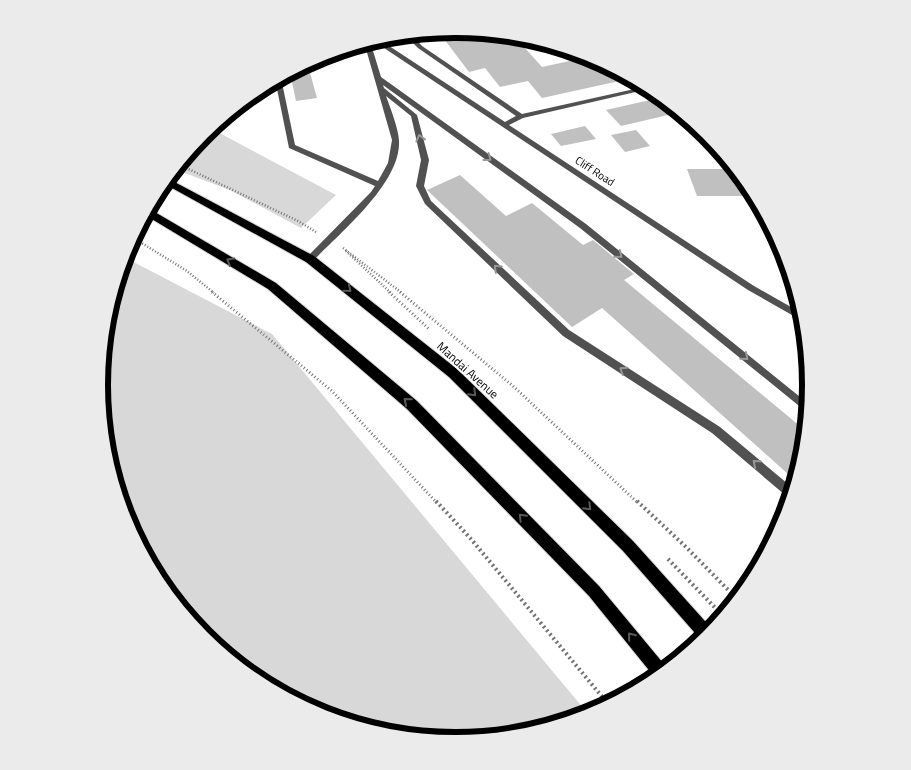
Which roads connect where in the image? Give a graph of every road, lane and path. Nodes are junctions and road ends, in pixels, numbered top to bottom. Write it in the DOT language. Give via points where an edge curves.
graph roads {
  1 [pos="413,40"];
  2 [pos="383,45"];
  3 [pos="369,48"];
  4 [pos="378,78"];
  5 [pos="280,85"];
  6 [pos="382,89"];
  7 [pos="638,90"];
  8 [pos="521,116"];
  9 [pos="504,125"];
  10 [pos="172,184"];
  11 [pos="379,185"];
  12 [pos="153,215"];
  13 [pos="139,242"];
  14 [pos="310,259"];
  15 [pos="795,314"];
  16 [pos="802,404"];
  17 [pos="787,490"];
  18 [pos="702,630"];
  19 [pos="657,668"];
  20 [pos="604,699"];
  1 -- 8 [label="lane"];
  2 -- 9 [label="lane, Cliff Road"];
  3 -- 4 [label="lane"];
  4 -- 6 [label="lane"];
  4 -- 16 [label="lane, one-way" via="583,226"];
  5 -- 11 [label="lane" via="292,146"];
  6 -- 11 [label="lane" via="396,140 392,163"];
  17 -- 6 [label="lane, one-way" via="716,430 566,333 428,202 420,186 425,160 414,115"];
  7 -- 8 [label="lane"];
  8 -- 9 [label="lane"];
  9 -- 15 [label="lane, Cliff Road"];
  10 -- 14 [label="main road, Mandai Avenue"];
  11 -- 14 [label="lane"];
  19 -- 12 [label="main road, one-way" via="594,591 412,405 272,286"];
  13 -- 20 [label="path" via="187,271 332,391 471,539"];
  14 -- 18 [label="main road, Mandai Avenue, one-way" via="452,373 628,546"];
}
